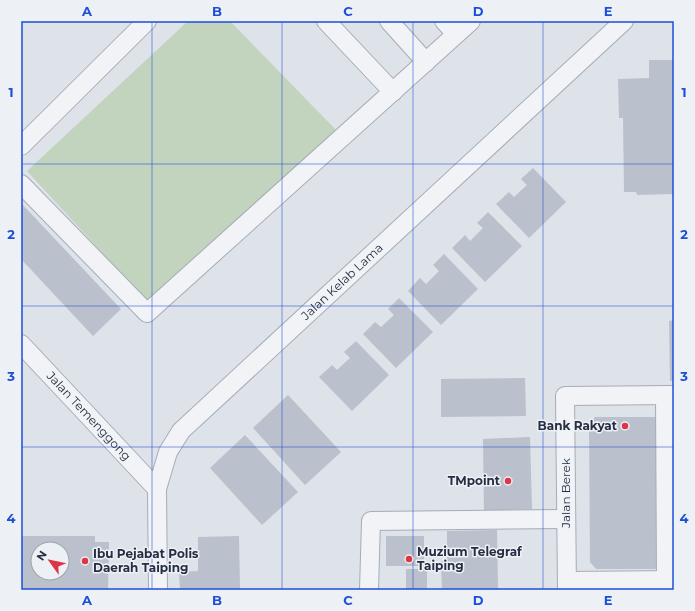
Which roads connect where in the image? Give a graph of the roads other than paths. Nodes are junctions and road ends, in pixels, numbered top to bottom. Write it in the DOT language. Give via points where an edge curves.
graph roads {
  1 [pos="147,21"];
  2 [pos="326,21"];
  3 [pos="389,21"];
  4 [pos="444,21"];
  5 [pos="471,21"];
  6 [pos="624,21"];
  7 [pos="456,34"];
  8 [pos="426,62"];
  9 [pos="393,92"];
  10 [pos="21,146"];
  11 [pos="21,184"];
  12 [pos="21,344"];
  13 [pos="670,395"];
  14 [pos="157,489"];
  15 [pos="566,520"];
  16 [pos="670,580"];
  17 [pos="567,586"];
  18 [pos="158,590"];
  19 [pos="369,590"];
  1 -- 10 [label="street"];
  2 -- 9 [label="street"];
  3 -- 8 [label="street"];
  4 -- 7 [label="street"];
  5 -- 7 [label="street"];
  6 -- 14 [label="street, Jalan Kelab Lama" via="607,46 181,431 168,452"];
  7 -- 8 [label="street"];
  8 -- 9 [label="street"];
  9 -- 11 [label="street" via="148,313"];
  12 -- 14 [label="street, Jalan Temenggong"];
  13 -- 15 [label="street, Jalan Berek" via="566,396"];
  13 -- 16 [label="street"];
  14 -- 18 [label="street, Jalan Kelab Lama"];
  15 -- 17 [label="street, Jalan Berek"];
  15 -- 19 [label="street" via="371,521"];
  16 -- 17 [label="street"];
}
